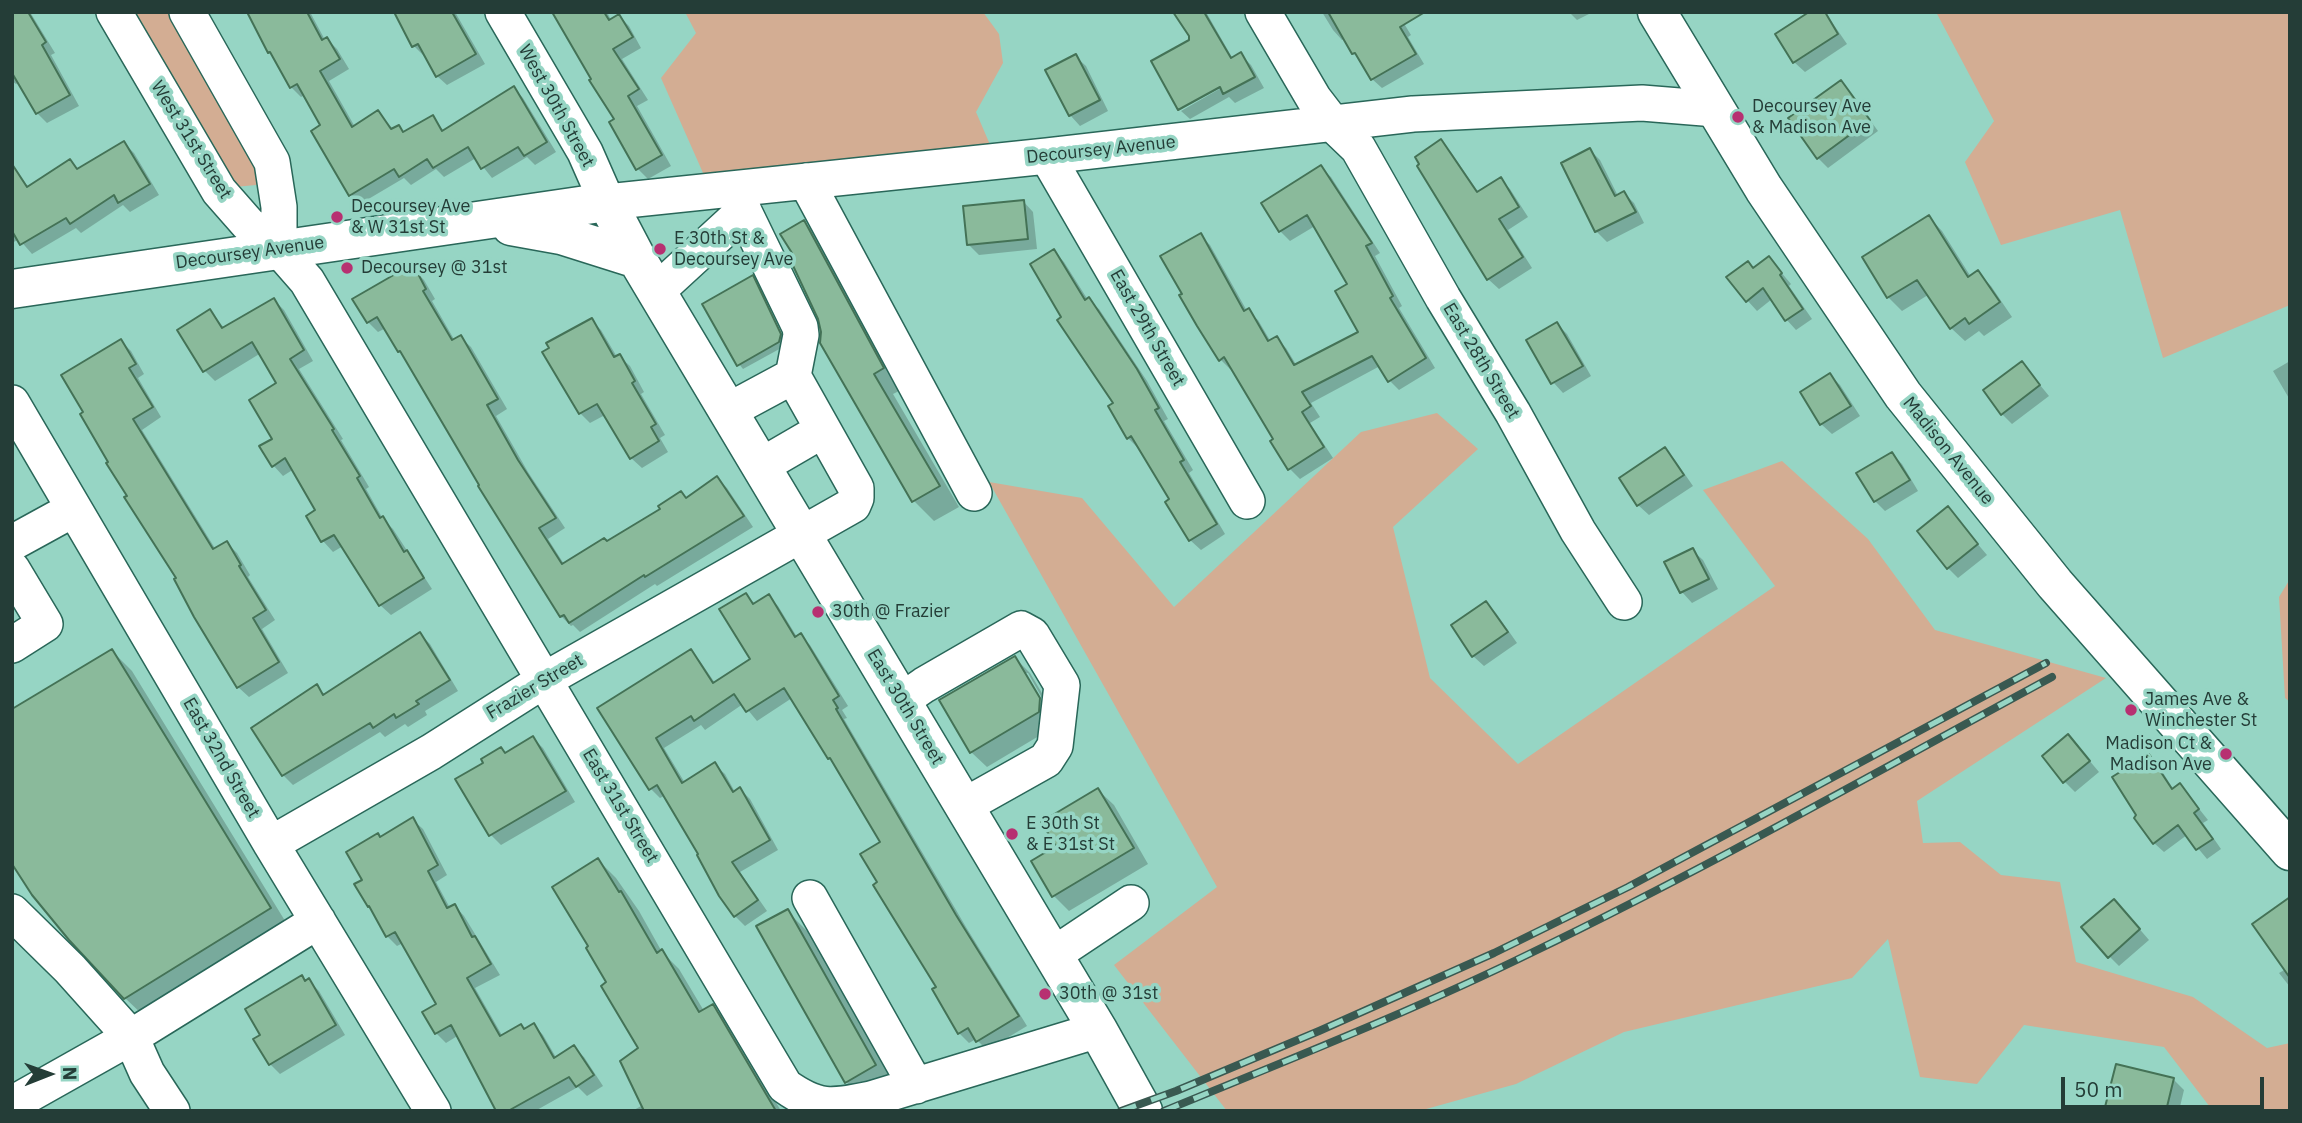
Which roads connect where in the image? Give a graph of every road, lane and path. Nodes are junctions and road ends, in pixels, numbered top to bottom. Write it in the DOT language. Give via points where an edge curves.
graph roads {
  1 [pos="114,12"];
  2 [pos="187,12"];
  3 [pos="503,12"];
  4 [pos="1263,12"];
  5 [pos="1657,12"];
  6 [pos="1716,109"];
  7 [pos="1334,125"];
  8 [pos="1046,156"];
  9 [pos="806,181"];
  10 [pos="739,200"];
  11 [pos="607,202"];
  12 [pos="488,219"];
  13 [pos="279,249"];
  14 [pos="637,259"];
  15 [pos="12,289"];
  16 [pos="657,291"];
  17 [pos="793,376"];
  18 [pos="12,403"];
  19 [pos="728,411"];
  20 [pos="823,430"];
  21 [pos="761,466"];
  22 [pos="974,493"];
  23 [pos="1247,501"];
  24 [pos="74,509"];
  25 [pos="802,535"];
  26 [pos="12,543"];
  27 [pos="12,569"];
  28 [pos="1624,603"];
  29 [pos="12,645"];
  30 [pos="546,680"];
  31 [pos="901,701"];
  32 [pos="964,806"];
  33 [pos="271,844"];
  34 [pos="2290,851"];
  35 [pos="810,898"];
  36 [pos="1131,904"];
  37 [pos="12,912"];
  38 [pos="318,922"];
  39 [pos="1053,955"];
  40 [pos="1098,1030"];
  41 [pos="131,1037"];
  42 [pos="916,1086"];
  43 [pos="12,1104"];
  44 [pos="172,1111"];
  45 [pos="433,1111"];
  46 [pos="1143,1111"];
  1 -- 13 [label="street, West 31st Street" via="219,191 248,224"];
  2 -- 13 [label="street" via="272,162"];
  3 -- 11 [label="street, West 30th Street" via="585,152"];
  4 -- 7 [label="street, East 28th Street"];
  5 -- 6 [label="main road, Madison Avenue"];
  6 -- 7 [label="street, Decoursey Avenue" via="1642,103 1413,114"];
  6 -- 34 [label="main road, Madison Avenue" via="1764,189 1903,395 2055,584"];
  7 -- 8 [label="street, Decoursey Avenue"];
  7 -- 28 [label="street, East 28th Street" via="1358,148"];
  8 -- 9 [label="street, Decoursey Avenue"];
  8 -- 23 [label="street, East 29th Street"];
  9 -- 10 [label="street, Decoursey Avenue"];
  9 -- 22 [label="street"];
  10 -- 11 [label="street, Decoursey Avenue"];
  10 -- 16 [label="street"];
  10 -- 17 [label="street" via="800,327"];
  11 -- 12 [label="main road, Decoursey Avenue"];
  11 -- 14 [label="main road, East 30th Street"];
  12 -- 13 [label="main road, Decoursey Avenue"];
  12 -- 14 [label="main road, Decoursey Avenue"];
  13 -- 15 [label="main road, Decoursey Avenue"];
  13 -- 30 [label="street, East 31st Street" via="307,281"];
  14 -- 16 [label="main road, East 30th Street"];
  16 -- 19 [label="main road, East 30th Street"];
  17 -- 19 [label="street"];
  17 -- 20 [label="street"];
  18 -- 24 [label="street, East 32nd Street"];
  19 -- 21 [label="main road, East 30th Street"];
  20 -- 21 [label="street"];
  20 -- 25 [label="street, Frazier Street" via="856,488 856,498 853,505"];
  21 -- 25 [label="main road, East 30th Street"];
  24 -- 26 [label="street"];
  24 -- 33 [label="street, East 32nd Street"];
  25 -- 30 [label="street, Frazier Street"];
  25 -- 31 [label="main road, East 30th Street"];
  27 -- 29 [label="street" via="45,624"];
  30 -- 33 [label="street, Frazier Street"];
  30 -- 42 [label="street, East 31st Street" via="785,1086 806,1101 832,1106"];
  31 -- 32 [label="main road, East 30th Street"];
  31 -- 32 [label="street" via="1021,629 1032,635 1062,685 1055,746 1046,760"];
  32 -- 39 [label="main road, East 30th Street"];
  33 -- 38 [label="street, East 32nd Street"];
  35 -- 42 [label="street"];
  36 -- 39 [label="street"];
  37 -- 41 [label="street"];
  38 -- 41 [label="street"];
  38 -- 45 [label="street, East 32nd Street"];
  39 -- 40 [label="main road, East 30th Street"];
  40 -- 42 [label="street, East 31st Street"];
  40 -- 46 [label="main road, East 30th Street"];
  41 -- 43 [label="street"];
  41 -- 44 [label="street"];
}
